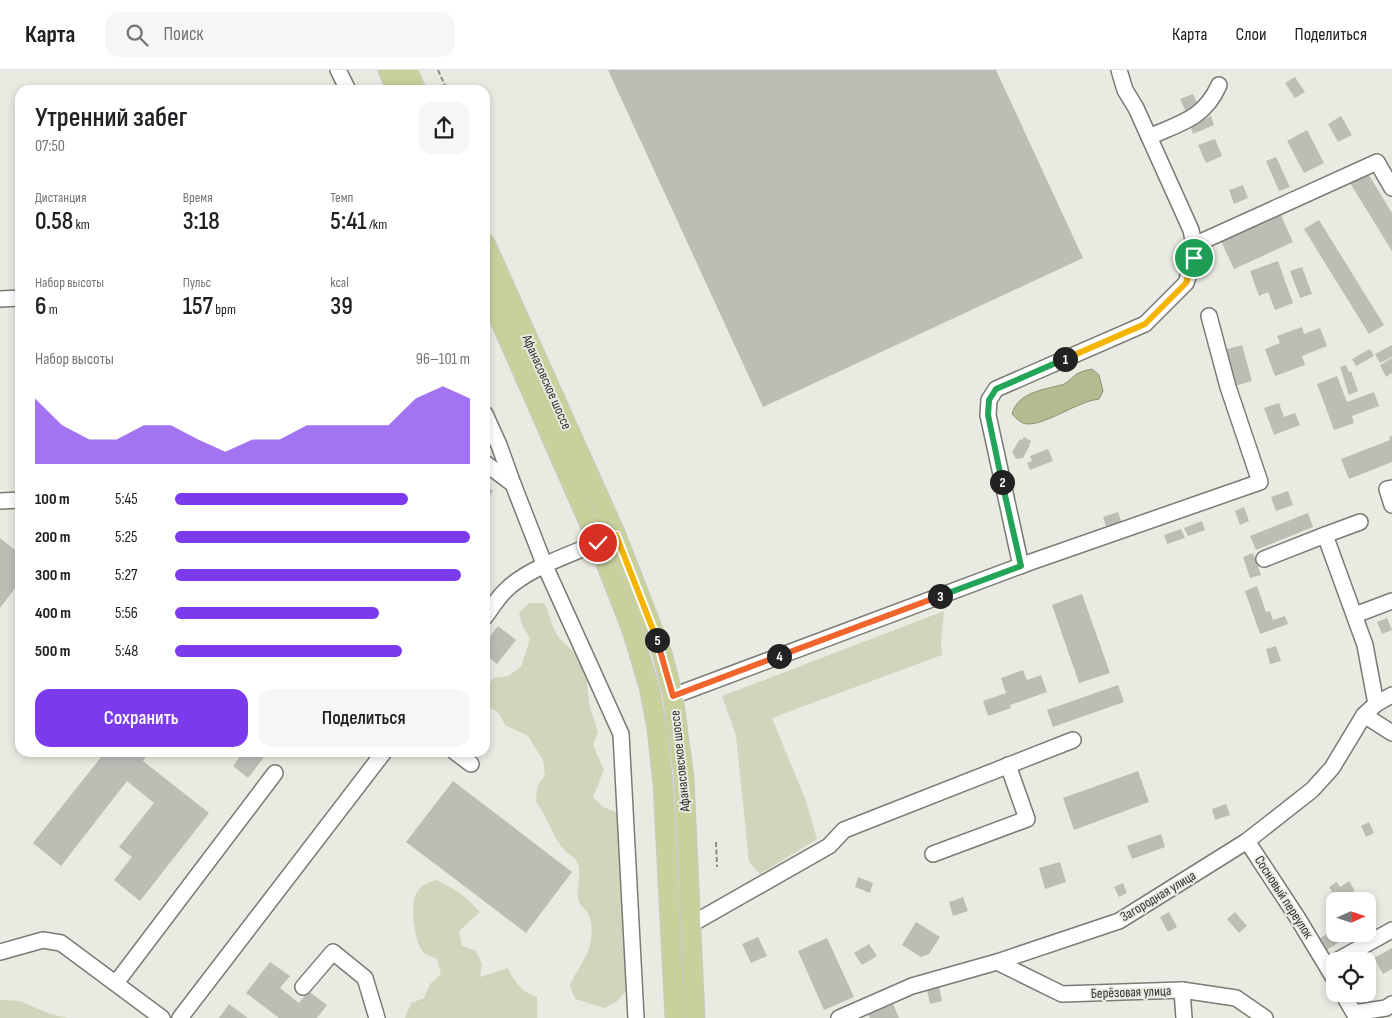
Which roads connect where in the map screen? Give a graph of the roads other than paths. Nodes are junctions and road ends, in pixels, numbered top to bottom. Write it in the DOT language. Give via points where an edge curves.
graph roads {
  1 [pos="338,70"];
  2 [pos="388,70"];
  3 [pos="407,70"];
  4 [pos="1119,70"];
  5 [pos="346,85"];
  6 [pos="395,85"];
  7 [pos="414,85"];
  8 [pos="1219,85"];
  9 [pos="1149,137"];
  10 [pos="1392,188"];
  11 [pos="1194,245"];
  12 [pos="490,253"];
  13 [pos="490,297"];
  14 [pos="15,298"];
  15 [pos="0,299"];
  16 [pos="1209,316"];
  17 [pos="490,424"];
  18 [pos="490,466"];
  19 [pos="513,484"];
  20 [pos="1392,488"];
  21 [pos="0,500"];
  22 [pos="15,500"];
  23 [pos="1392,505"];
  24 [pos="1360,522"];
  25 [pos="616,535"];
  26 [pos="1326,535"];
  27 [pos="598,543"];
  28 [pos="1264,559"];
  29 [pos="545,566"];
  30 [pos="1021,566"];
  31 [pos="1392,601"];
  32 [pos="490,610"];
  33 [pos="1354,615"];
  34 [pos="1392,695"];
  35 [pos="673,696"];
  36 [pos="1376,704"];
  37 [pos="1364,715"];
  38 [pos="1392,733"];
  39 [pos="1074,740"];
  40 [pos="380,757"];
  41 [pos="462,757"];
  42 [pos="471,764"];
  43 [pos="1008,765"];
  44 [pos="275,773"];
  45 [pos="1247,841"];
  46 [pos="934,854"];
  47 [pos="690,925"];
  48 [pos="1392,930"];
  49 [pos="0,952"];
  50 [pos="1352,952"];
  51 [pos="1326,954"];
  52 [pos="997,962"];
  53 [pos="116,983"];
  54 [pos="303,987"];
  55 [pos="1182,990"];
  56 [pos="1348,1002"];
  57 [pos="1392,1004"];
  58 [pos="162,1018"];
  59 [pos="180,1018"];
  60 [pos="377,1018"];
  61 [pos="636,1018"];
  62 [pos="675,1018"];
  63 [pos="695,1018"];
  64 [pos="839,1018"];
  65 [pos="1184,1018"];
  66 [pos="1265,1018"];
  1 -- 5 [label="street"];
  2 -- 6 [label="main road"];
  3 -- 7 [label="main road"];
  4 -- 9 [label="street"];
  8 -- 9 [label="street" via="1213,99 1198,115"];
  9 -- 11 [label="street" via="1191,230"];
  10 -- 11 [label="street" via="1377,162"];
  11 -- 30 [label="street" via="1194,258 1186,283 1145,324 996,389 989,400 988,415"];
  12 -- 25 [label="main road, Афанасовское шоссе"];
  13 -- 27 [label="main road, Афанасовское шоссе"];
  14 -- 15 [label="street"];
  16 -- 30 [label="street" via="1228,387 1260,482"];
  17 -- 19 [label="street"];
  18 -- 19 [label="street"];
  19 -- 29 [label="street"];
  20 -- 23 [label="street" via="1387,489"];
  21 -- 22 [label="street"];
  24 -- 26 [label="street"];
  25 -- 27 [label="street"];
  25 -- 35 [label="main road, Афанасовское шоссе" via="662,653"];
  26 -- 28 [label="street"];
  26 -- 33 [label="street"];
  27 -- 29 [label="street"];
  27 -- 62 [label="main road, Афанасовское шоссе" via="632,630 657,728 663,784"];
  29 -- 32 [label="street" via="518,580"];
  29 -- 61 [label="street" via="621,734"];
  30 -- 35 [label="street"];
  31 -- 33 [label="street"];
  33 -- 36 [label="street" via="1365,645"];
  34 -- 36 [label="street, Загородная улица"];
  35 -- 47 [label="main road, Афанасовское шоссе" via="684,778"];
  36 -- 37 [label="street, Загородная улица"];
  37 -- 38 [label="street"];
  37 -- 45 [label="street, Загородная улица" via="1332,768 1312,790"];
  39 -- 43 [label="street"];
  40 -- 59 [label="street"];
  41 -- 42 [label="street"];
  43 -- 46 [label="street" via="1027,819"];
  43 -- 47 [label="street" via="844,830 829,846"];
  44 -- 53 [label="street"];
  45 -- 51 [label="street, Сосновый переулок"];
  45 -- 52 [label="street, Загородная улица" via="1119,921"];
  47 -- 63 [label="main road, Афанасовское шоссе"];
  48 -- 50 [label="street"];
  49 -- 53 [label="street" via="43,940 61,943"];
  52 -- 55 [label="street, Берёзовая улица" via="1062,994"];
  52 -- 64 [label="street, Загородная улица" via="912,986"];
  53 -- 58 [label="street"];
  54 -- 60 [label="street" via="332,952 365,978"];
  55 -- 65 [label="street"];
  55 -- 66 [label="street, Берёзовая улица" via="1236,998"];
  56 -- 57 [label="street" via="1354,1013 1386,1008"];
}
